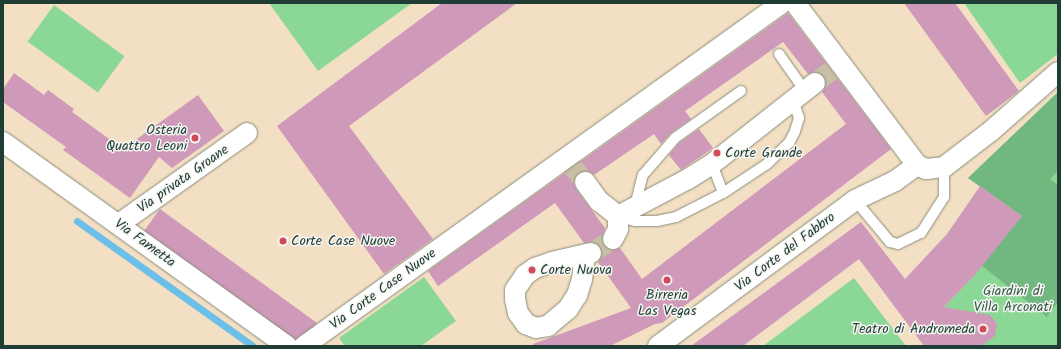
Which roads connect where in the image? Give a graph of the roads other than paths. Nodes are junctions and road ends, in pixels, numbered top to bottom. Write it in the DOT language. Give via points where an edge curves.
graph roads {
  1 [pos="782,3"];
  2 [pos="795,3"];
  3 [pos="779,54"];
  4 [pos="1058,72"];
  5 [pos="741,91"];
  6 [pos="804,91"];
  7 [pos="247,133"];
  8 [pos="3,142"];
  9 [pos="712,164"];
  10 [pos="917,165"];
  11 [pos="944,167"];
  12 [pos="585,182"];
  13 [pos="723,194"];
  14 [pos="855,200"];
  15 [pos="635,206"];
  16 [pos="618,216"];
  17 [pos="119,224"];
  18 [pos="613,239"];
  19 [pos="287,346"];
  20 [pos="304,346"];
  21 [pos="658,346"];
  1 -- 20 [label="street, Via Corte Case Nuove" via="567,160 443,245"];
  2 -- 10 [label="street" via="838,66"];
  3 -- 6 [label="lane"];
  4 -- 11 [label="street" via="991,131"];
  5 -- 15 [label="lane" via="675,138 643,175"];
  6 -- 9 [label="street"];
  6 -- 13 [label="lane" via="799,118 789,143 767,164"];
  7 -- 17 [label="street, Via privata Groane"];
  8 -- 17 [label="street, Via Fametta"];
  9 -- 13 [label="lane"];
  9 -- 15 [label="street"];
  10 -- 11 [label="street" via="926,169"];
  10 -- 14 [label="street, Via Corte del Fabbro" via="895,181"];
  11 -- 14 [label="lane" via="944,197 921,233 898,244 890,242"];
  12 -- 16 [label="street" via="599,201"];
  13 -- 16 [label="lane" via="676,217 635,220"];
  14 -- 21 [label="street, Via Corte del Fabbro"];
  15 -- 16 [label="street"];
  16 -- 18 [label="street" via="618,229"];
  17 -- 19 [label="street, Via Fametta"];
}
